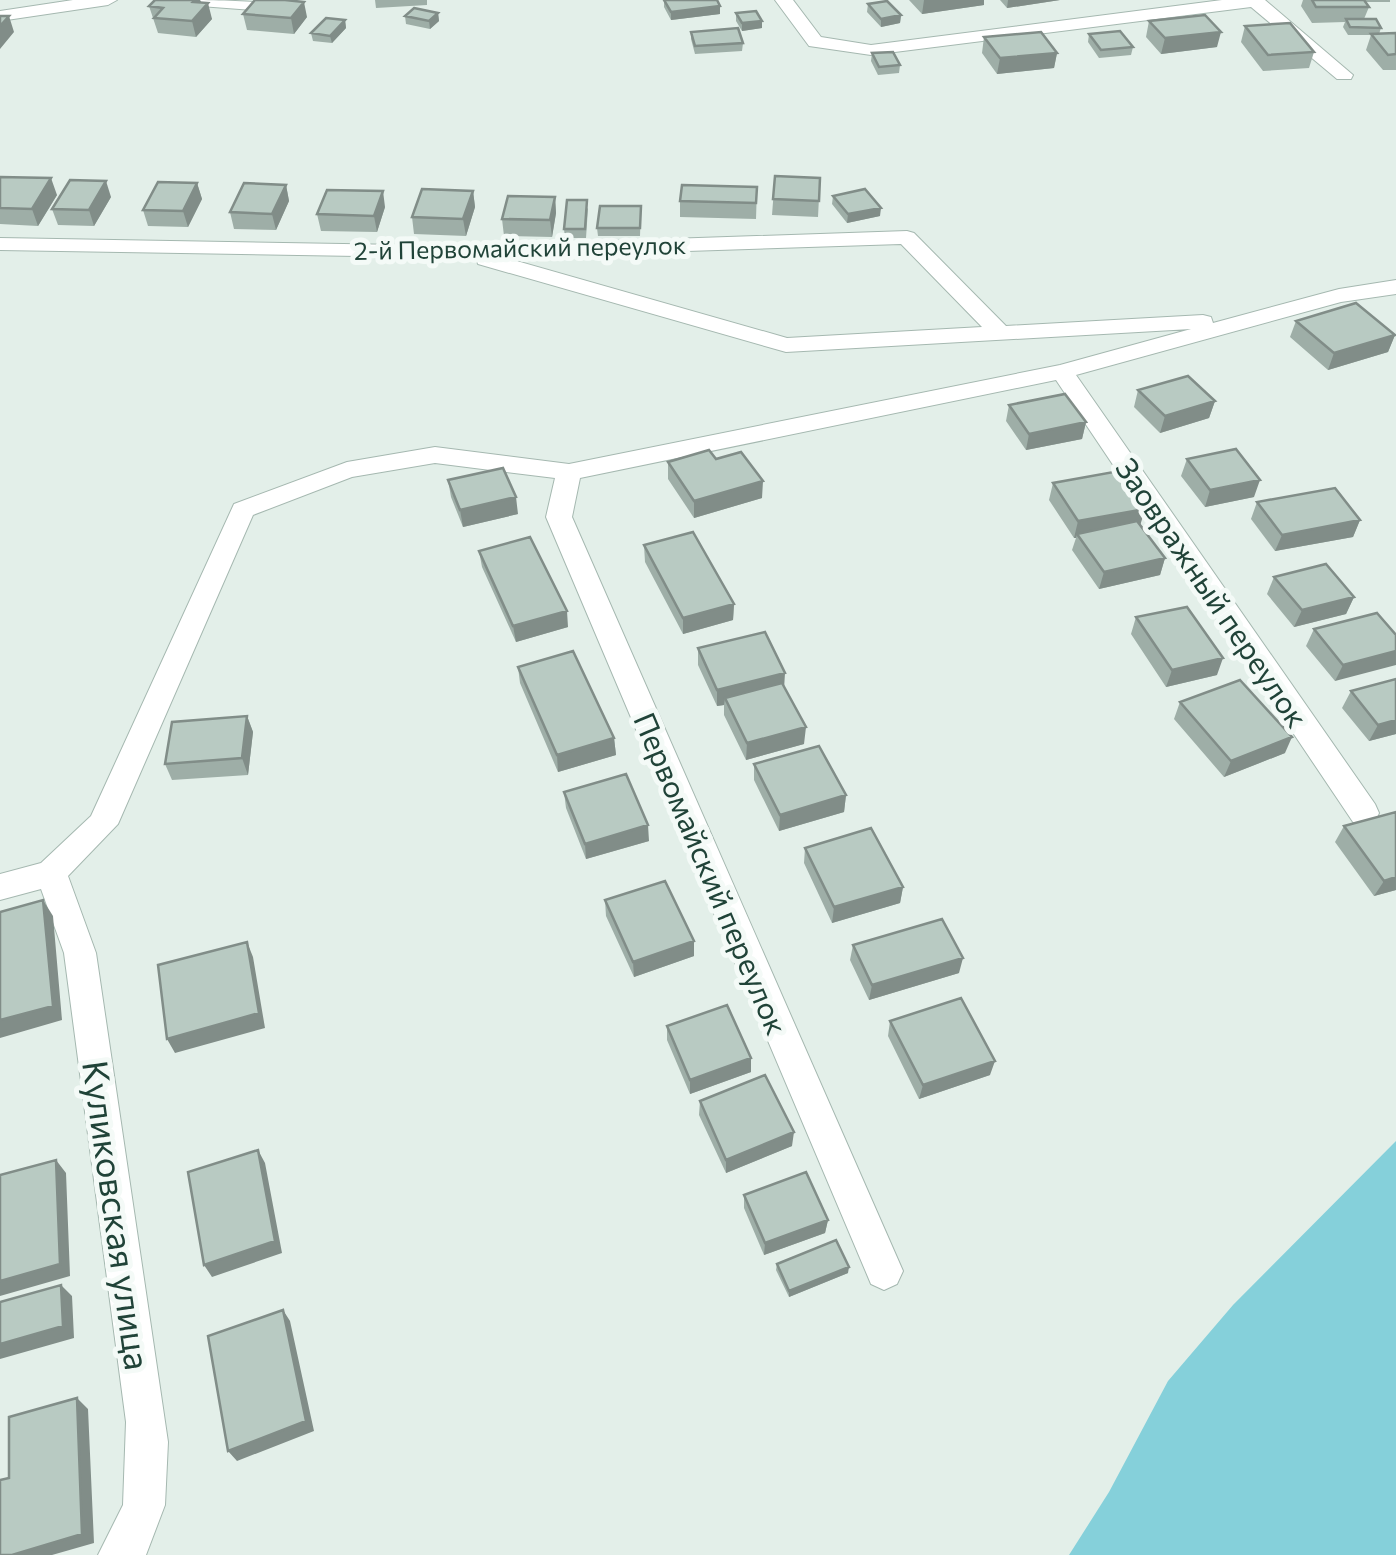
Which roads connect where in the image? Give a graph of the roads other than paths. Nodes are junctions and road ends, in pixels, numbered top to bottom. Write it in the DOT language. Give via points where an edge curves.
graph roads {
  1 [pos="108,0"];
  2 [pos="187,0"];
  3 [pos="784,0"];
  4 [pos="1254,0"];
  5 [pos="277,7"];
  6 [pos="0,16"];
  7 [pos="1344,75"];
  8 [pos="0,244"];
  9 [pos="461,252"];
  10 [pos="1396,287"];
  11 [pos="1270,318"];
  12 [pos="1000,333"];
  13 [pos="1062,372"];
  14 [pos="569,472"];
  15 [pos="1364,813"];
  16 [pos="51,873"];
  17 [pos="0,887"];
  18 [pos="884,1271"];
  19 [pos="119,1555"];
  1 -- 6 [label="street"];
  2 -- 5 [label="street"];
  3 -- 4 [label="street" via="814,42 870,50"];
  4 -- 7 [label="street"];
  8 -- 9 [label="street, 2-й Первомайский переулок"];
  9 -- 12 [label="street" via="786,345"];
  9 -- 12 [label="street, 2-й Первомайский переулок" via="907,237"];
  10 -- 11 [label="street"];
  11 -- 12 [label="street"];
  11 -- 13 [label="street"];
  13 -- 14 [label="street"];
  13 -- 15 [label="street, Заовражный переулок"];
  14 -- 16 [label="street" via="434,455 347,470 242,510 103,824"];
  14 -- 18 [label="street, Первомайский переулок" via="559,517"];
  16 -- 17 [label="street"];
  16 -- 19 [label="street, Куликовская улица" via="80,953 145,1404 150,1474 133,1543"];
}
